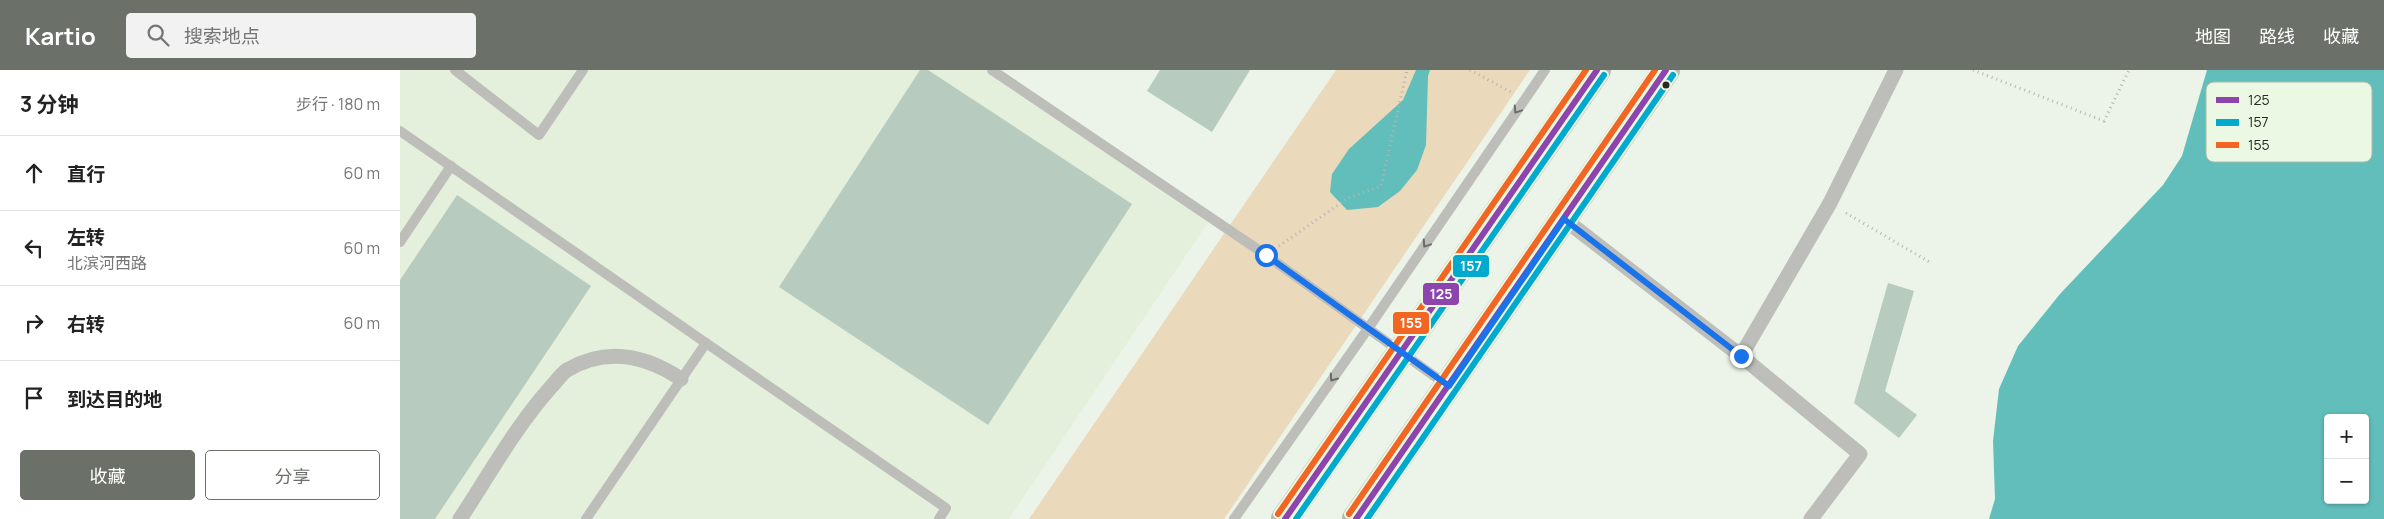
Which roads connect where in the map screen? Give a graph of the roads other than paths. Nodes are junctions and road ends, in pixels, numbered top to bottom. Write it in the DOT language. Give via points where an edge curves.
graph roads {
  1 [pos="455,70"];
  2 [pos="583,70"];
  3 [pos="992,70"];
  4 [pos="1545,70"];
  5 [pos="1597,70"];
  6 [pos="1666,70"];
  7 [pos="1896,70"];
  8 [pos="400,131"];
  9 [pos="451,166"];
  10 [pos="1564,219"];
  11 [pos="400,242"];
  12 [pos="1367,330"];
  13 [pos="706,343"];
  14 [pos="1402,353"];
  15 [pos="1741,356"];
  16 [pos="681,380"];
  17 [pos="1449,386"];
  18 [pos="460,519"];
  19 [pos="586,519"];
  20 [pos="939,519"];
  21 [pos="1234,519"];
  22 [pos="1285,519"];
  23 [pos="1356,519"];
  24 [pos="1811,519"];
  1 -- 2 [label="lane" via="539,135"];
  3 -- 12 [label="lane" via="1266,255"];
  4 -- 12 [label="lane, one-way"];
  5 -- 14 [label="main road"];
  6 -- 10 [label="main road"];
  7 -- 15 [label="street" via="1830,204"];
  8 -- 9 [label="lane"];
  9 -- 11 [label="lane"];
  9 -- 13 [label="lane"];
  10 -- 15 [label="street"];
  10 -- 17 [label="main road"];
  12 -- 14 [label="lane"];
  12 -- 21 [label="lane, one-way"];
  13 -- 16 [label="lane"];
  13 -- 20 [label="lane" via="946,508"];
  14 -- 17 [label="lane"];
  14 -- 22 [label="main road"];
  15 -- 24 [label="street" via="1860,454"];
  16 -- 18 [label="street" via="634,357 598,357 565,371 538,402"];
  16 -- 19 [label="lane"];
  17 -- 23 [label="main road"];
}
